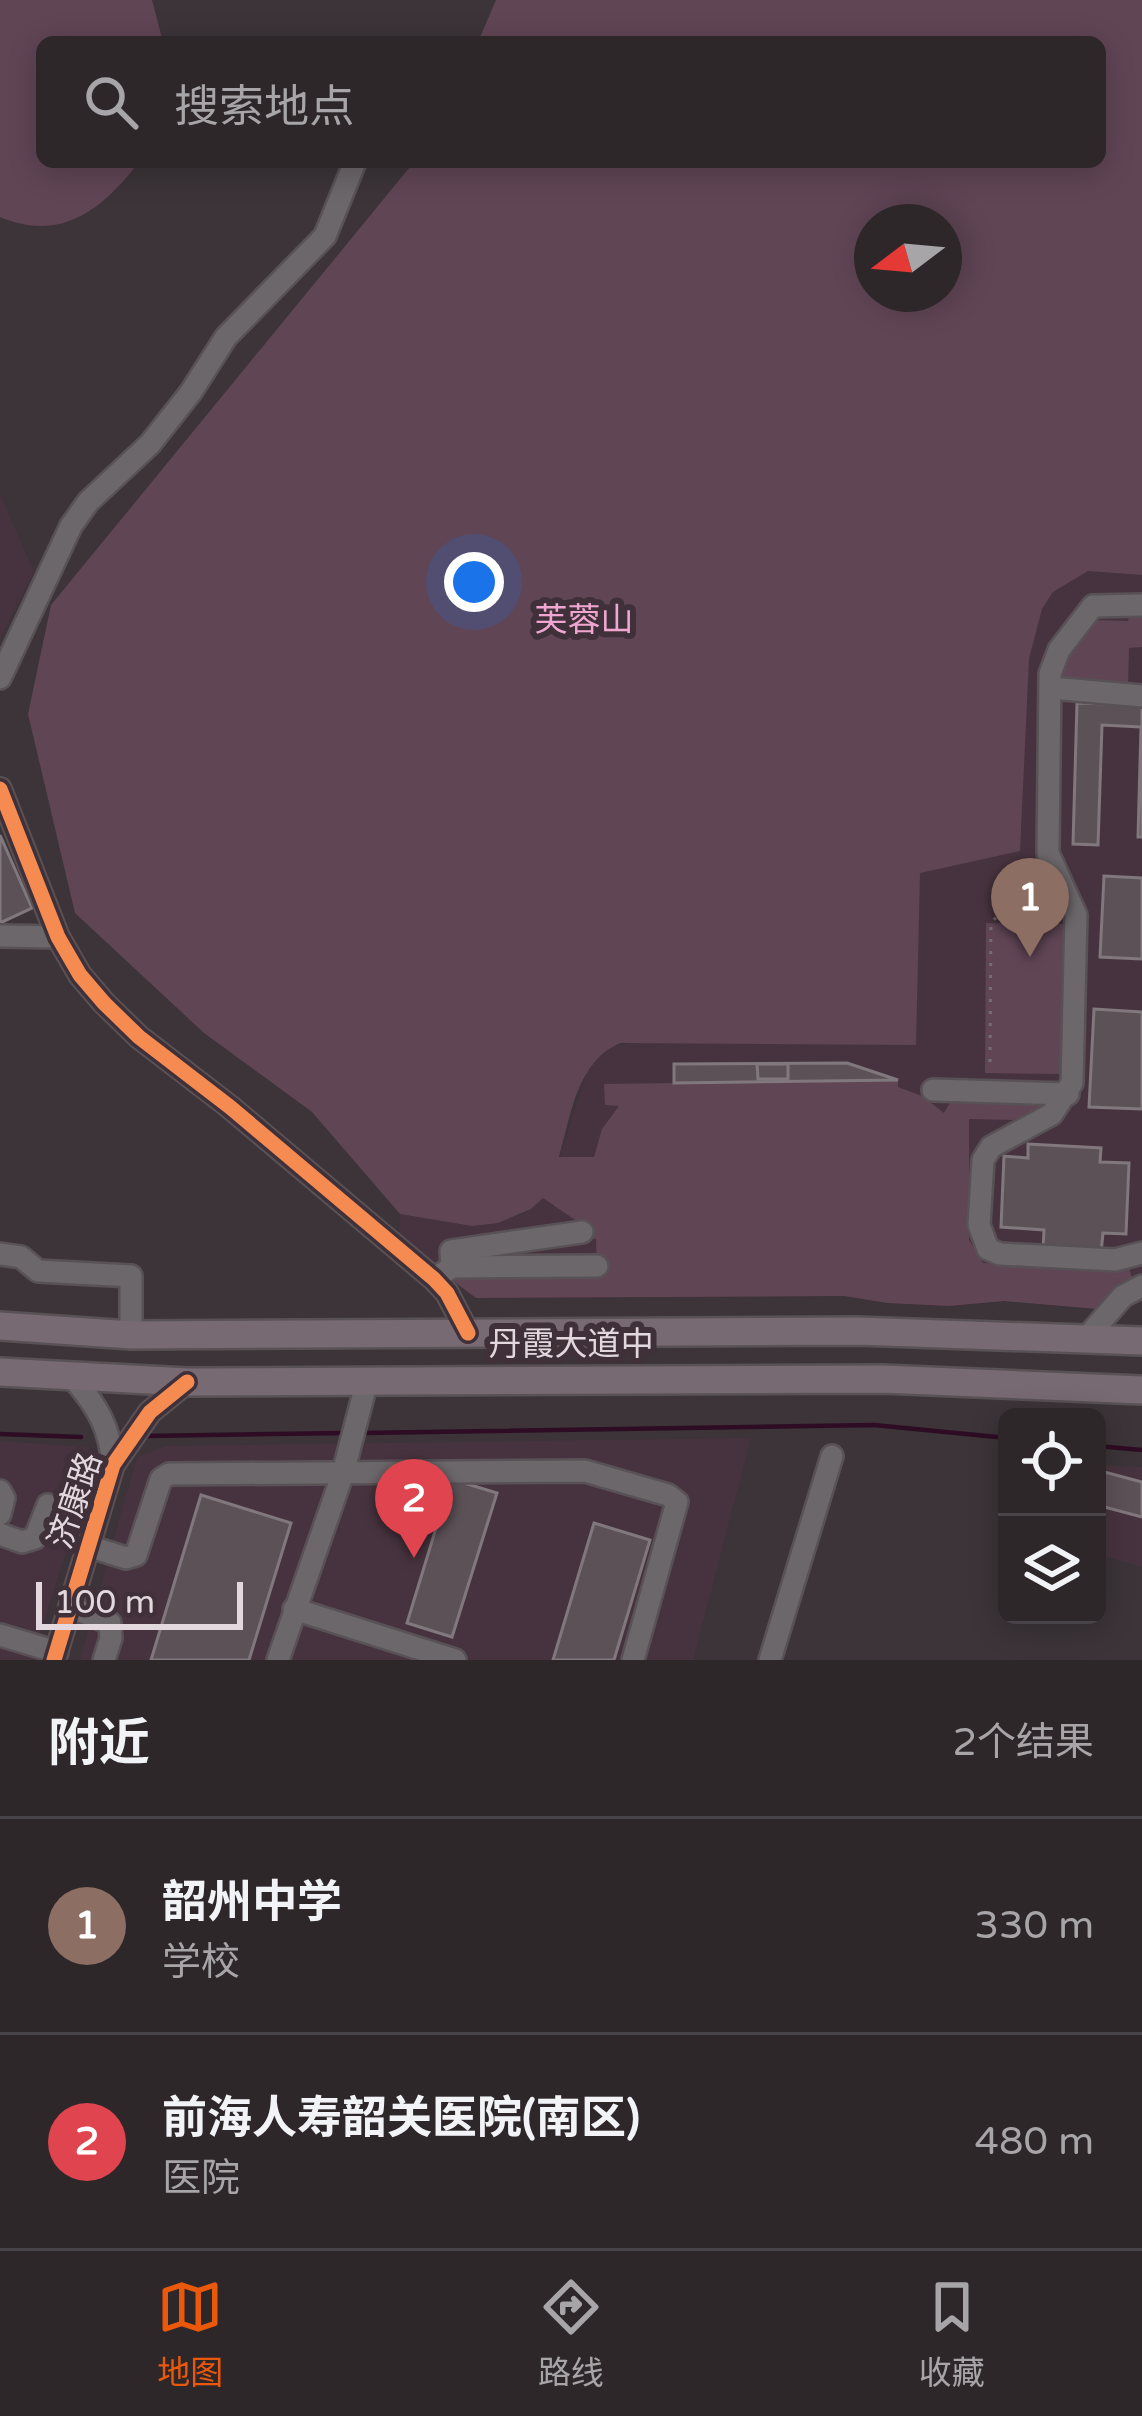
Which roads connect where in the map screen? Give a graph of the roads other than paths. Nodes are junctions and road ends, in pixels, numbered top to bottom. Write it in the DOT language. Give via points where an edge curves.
graph roads {
  1 [pos="353,168"];
  2 [pos="1142,605"];
  3 [pos="0,678"];
  4 [pos="1052,688"];
  5 [pos="1142,696"];
  6 [pos="0,789"];
  7 [pos="0,936"];
  8 [pos="58,937"];
  9 [pos="933,1090"];
  10 [pos="1068,1094"];
  11 [pos="582,1232"];
  12 [pos="1142,1253"];
  13 [pos="0,1254"];
  14 [pos="597,1266"];
  15 [pos="443,1273"];
  16 [pos="1142,1286"];
  17 [pos="0,1327"];
  18 [pos="467,1333"];
  19 [pos="131,1335"];
  20 [pos="1088,1336"];
  21 [pos="1142,1341"];
  22 [pos="0,1372"];
  23 [pos="73,1378"];
  24 [pos="367,1381"];
  25 [pos="187,1382"];
  26 [pos="1142,1390"];
  27 [pos="832,1456"];
  28 [pos="113,1465"];
  29 [pos="344,1473"];
  30 [pos="0,1491"];
  31 [pos="48,1505"];
  32 [pos="0,1514"];
  33 [pos="0,1534"];
  34 [pos="88,1546"];
  35 [pos="70,1607"];
  36 [pos="294,1609"];
  37 [pos="0,1635"];
  38 [pos="55,1656"];
  39 [pos="104,1660"];
  40 [pos="278,1660"];
  41 [pos="455,1660"];
  42 [pos="633,1660"];
  43 [pos="770,1660"];
  1 -- 3 [label="street" via="325,236 226,337 150,444 71,526"];
  2 -- 4 [label="street" via="1093,606 1058,650"];
  4 -- 5 [label="street"];
  4 -- 10 [label="street" via="1048,853 1076,915"];
  6 -- 8 [label="street"];
  7 -- 8 [label="street"];
  8 -- 15 [label="street" via="80,975 139,1037"];
  9 -- 10 [label="street"];
  10 -- 12 [label="street" via="983,1160 983,1240 1000,1254 1114,1260"];
  11 -- 15 [label="street" via="451,1251"];
  13 -- 19 [label="street" via="38,1271 131,1276"];
  14 -- 15 [label="street"];
  15 -- 18 [label="street"];
  16 -- 20 [label="street"];
  17 -- 19 [label="main road, 丹霞大道中"];
  18 -- 19 [label="main road, 丹霞大道中"];
  18 -- 20 [label="main road, 丹霞大道中"];
  20 -- 21 [label="main road, 丹霞大道中"];
  22 -- 23 [label="main road, 丹霞大道中"];
  23 -- 25 [label="main road, 丹霞大道中"];
  23 -- 28 [label="street, 济康路" via="108,1427"];
  24 -- 25 [label="main road, 丹霞大道中"];
  24 -- 26 [label="main road, 丹霞大道中" via="883,1378"];
  24 -- 29 [label="street"];
  25 -- 28 [label="street, 济康路" via="150,1412"];
  27 -- 43 [label="street"];
  28 -- 34 [label="street, 济康路"];
  29 -- 34 [label="street" via="165,1475 136,1555"];
  29 -- 36 [label="street"];
  29 -- 42 [label="street" via="585,1471 672,1496 676,1511"];
  30 -- 32 [label="street"];
  31 -- 33 [label="street" via="35,1538"];
  34 -- 35 [label="street, 济康路"];
  35 -- 38 [label="street, 济康路"];
  35 -- 39 [label="street" via="110,1623"];
  36 -- 40 [label="street"];
  36 -- 41 [label="street"];
  37 -- 38 [label="street"];
}
